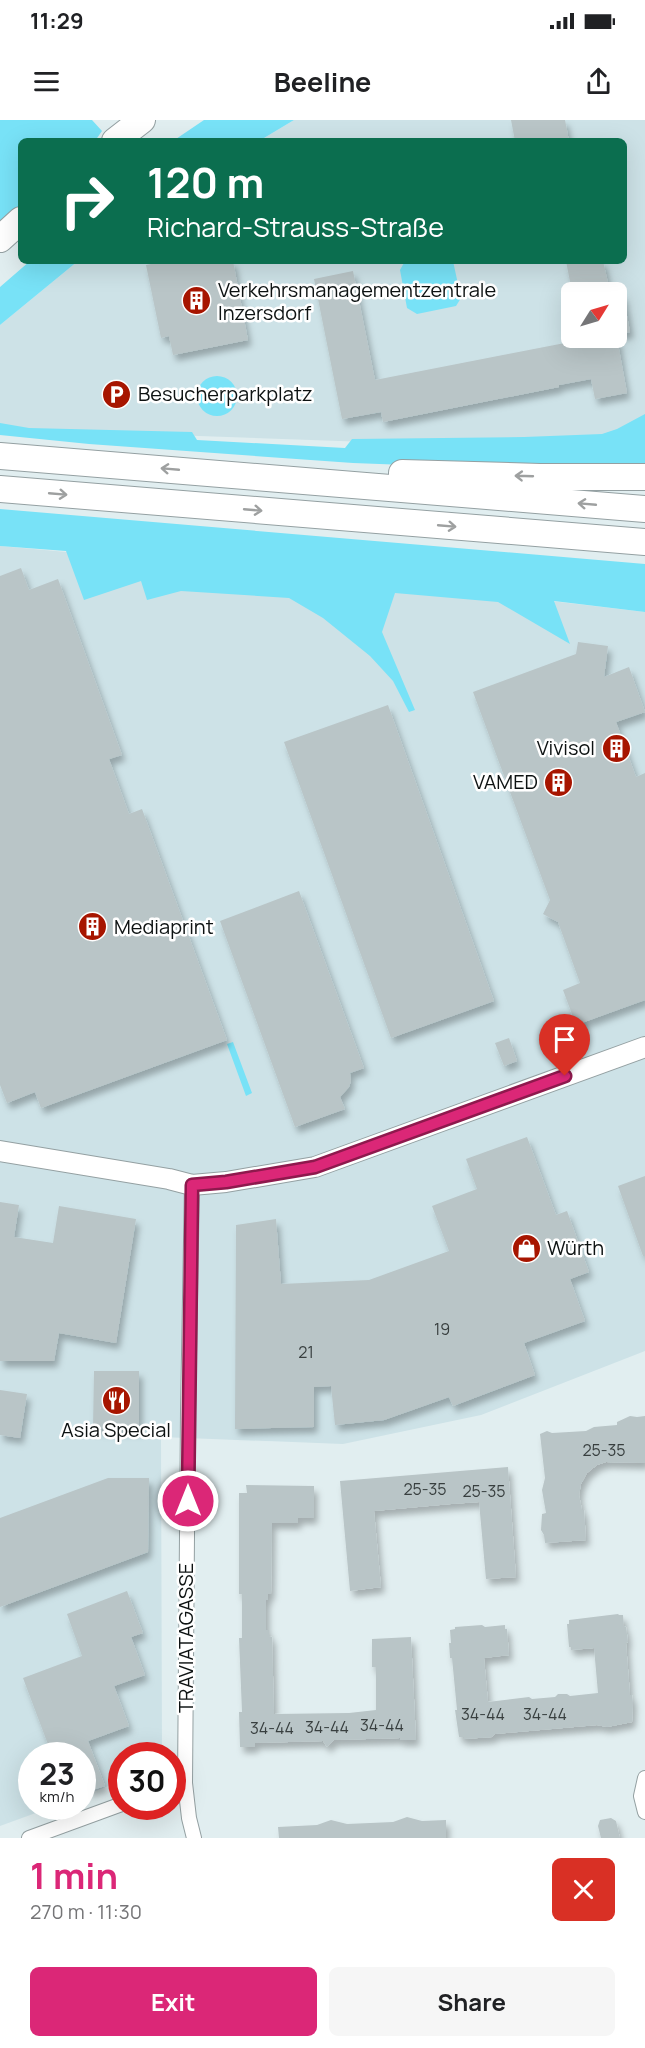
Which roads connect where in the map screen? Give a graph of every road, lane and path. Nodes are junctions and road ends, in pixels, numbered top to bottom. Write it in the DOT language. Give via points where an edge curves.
graph roads {
  1 [pos="142,120"];
  2 [pos="119,138"];
  3 [pos="18,223"];
  4 [pos="0,239"];
  5 [pos="0,456"];
  6 [pos="228,474"];
  7 [pos="645,477"];
  8 [pos="0,489"];
  9 [pos="645,509"];
  10 [pos="645,542"];
  11 [pos="645,1047"];
  12 [pos="0,1151"];
  13 [pos="192,1185"];
  14 [pos="180,1742"];
  15 [pos="644,1779"];
  16 [pos="186,1808"];
  17 [pos="108,1809"];
  18 [pos="645,1812"];
  19 [pos="29,1838"];
  20 [pos="194,1838"];
  1 -- 2 [label="highway"];
  3 -- 4 [label="highway"];
  6 -- 5 [label="highway, one-way"];
  7 -- 6 [label="highway, one-way" via="279,470"];
  9 -- 6 [label="highway, one-way"];
  8 -- 10 [label="highway, one-way"];
  11 -- 13 [label="main road" via="315,1167"];
  12 -- 13 [label="main road"];
  13 -- 14 [label="street, TRAVIATAGASSE"];
  15 -- 18 [label="street" via="641,1796"];
  16 -- 20 [label="street, TRAVIATAGASSE"];
  17 -- 19 [label="street"];
}
